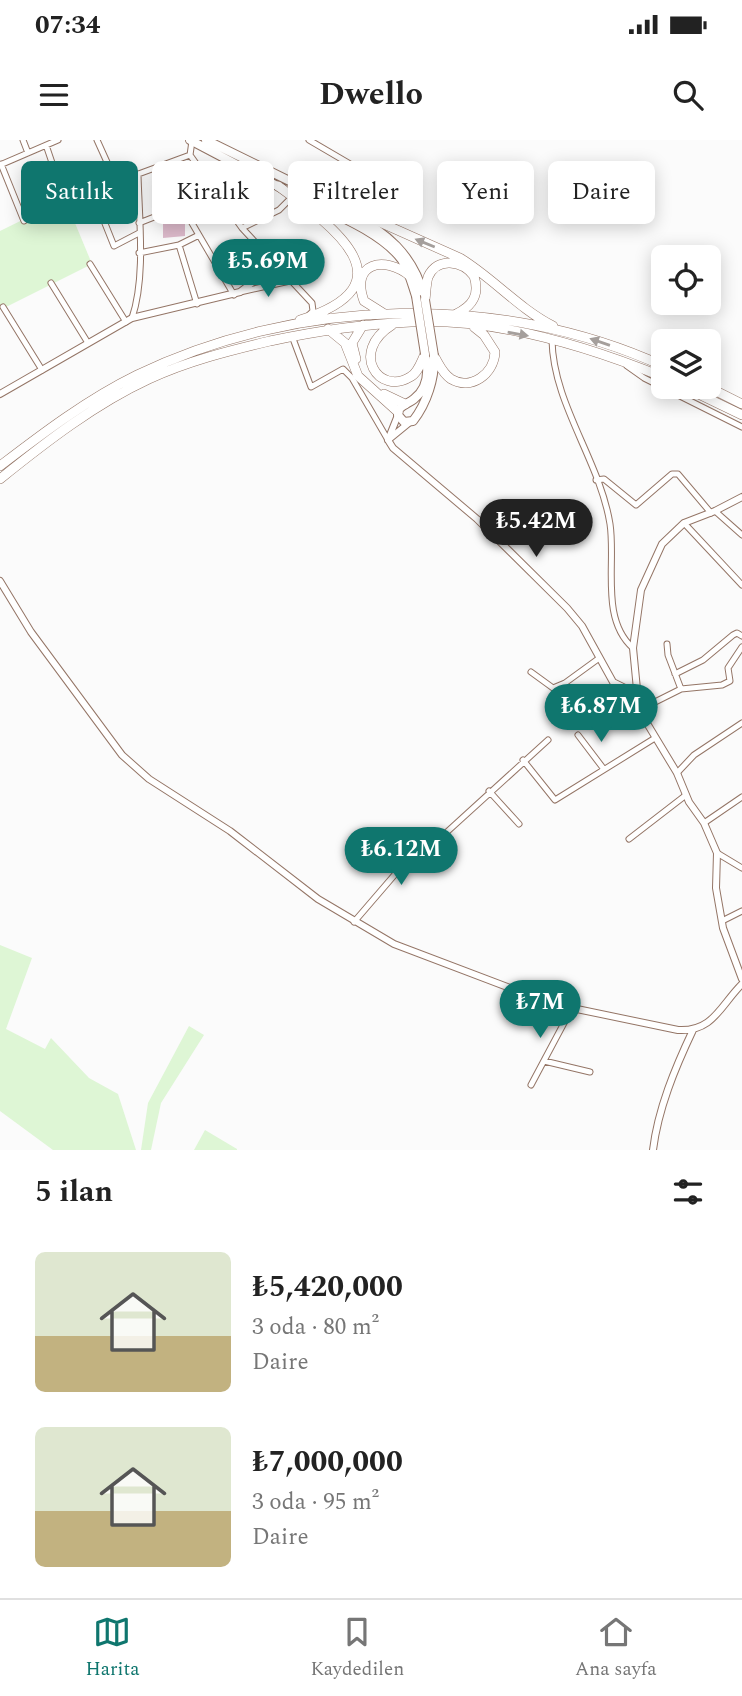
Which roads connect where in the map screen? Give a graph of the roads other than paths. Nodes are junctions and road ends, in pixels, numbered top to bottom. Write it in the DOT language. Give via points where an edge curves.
graph roads {
  1 [pos="23,140"];
  2 [pos="58,140"];
  3 [pos="97,140"];
  4 [pos="206,140"];
  5 [pos="309,140"];
  6 [pos="191,141"];
  7 [pos="46,145"];
  8 [pos="28,153"];
  9 [pos="190,155"];
  10 [pos="51,161"];
  11 [pos="106,161"];
  12 [pos="195,161"];
  13 [pos="346,161"];
  14 [pos="1,165"];
  15 [pos="138,174"];
  16 [pos="288,180"];
  17 [pos="278,186"];
  18 [pos="288,193"];
  19 [pos="288,201"];
  20 [pos="21,213"];
  21 [pos="152,218"];
  22 [pos="139,223"];
  23 [pos="105,224"];
  24 [pos="193,224"];
  25 [pos="239,224"];
  26 [pos="326,224"];
  27 [pos="350,224"];
  28 [pos="370,224"];
  29 [pos="384,224"];
  30 [pos="242,228"];
  31 [pos="139,233"];
  32 [pos="199,235"];
  33 [pos="179,245"];
  34 [pos="139,253"];
  35 [pos="90,264"];
  36 [pos="274,265"];
  37 [pos="410,276"];
  38 [pos="290,281"];
  39 [pos="51,283"];
  40 [pos="237,293"];
  41 [pos="421,298"];
  42 [pos="197,304"];
  43 [pos="3,307"];
  44 [pos="385,313"];
  45 [pos="456,314"];
  46 [pos="306,318"];
  47 [pos="129,320"];
  48 [pos="395,323"];
  49 [pos="363,325"];
  50 [pos="472,326"];
  51 [pos="328,329"];
  52 [pos="564,331"];
  53 [pos="254,334"];
  54 [pos="292,337"];
  55 [pos="552,340"];
  56 [pos="88,343"];
  57 [pos="430,355"];
  58 [pos="619,360"];
  59 [pos="651,362"];
  60 [pos="42,370"];
  61 [pos="651,372"];
  62 [pos="0,394"];
  63 [pos="721,394"];
  64 [pos="709,399"];
  65 [pos="405,403"];
  66 [pos="742,404"];
  67 [pos="418,412"];
  68 [pos="398,413"];
  69 [pos="742,415"];
  70 [pos="410,422"];
  71 [pos="742,427"];
  72 [pos="388,440"];
  73 [pos="0,466"];
  74 [pos="0,479"];
  75 [pos="596,480"];
  76 [pos="742,497"];
  77 [pos="713,512"];
  78 [pos="684,523"];
  79 [pos="742,535"];
  80 [pos="742,570"];
  81 [pos="736,579"];
  82 [pos="0,581"];
  83 [pos="742,585"];
  84 [pos="742,636"];
  85 [pos="667,644"];
  86 [pos="742,647"];
  87 [pos="633,648"];
  88 [pos="598,659"];
  89 [pos="531,672"];
  90 [pos="675,674"];
  91 [pos="681,689"];
  92 [pos="639,710"];
  93 [pos="741,726"];
  94 [pos="578,735"];
  95 [pos="655,738"];
  96 [pos="548,740"];
  97 [pos="523,760"];
  98 [pos="603,768"];
  99 [pos="677,773"];
  100 [pos="489,791"];
  101 [pos="686,795"];
  102 [pos="742,797"];
  103 [pos="704,823"];
  104 [pos="519,824"];
  105 [pos="629,839"];
  106 [pos="717,853"];
  107 [pos="742,868"];
  108 [pos="742,911"];
  109 [pos="722,921"];
  110 [pos="354,922"];
  111 [pos="742,981"];
  112 [pos="572,1008"];
  113 [pos="693,1030"];
  114 [pos="544,1061"];
  115 [pos="590,1072"];
  116 [pos="531,1085"];
  117 [pos="653,1150"];
  1 -- 8 [label="street"];
  2 -- 7 [label="street"];
  3 -- 11 [label="street"];
  4 -- 16 [label="main road"];
  5 -- 13 [label="street"];
  6 -- 9 [label="street"];
  6 -- 17 [label="main road"];
  7 -- 8 [label="street"];
  7 -- 10 [label="street"];
  8 -- 14 [label="street"];
  9 -- 12 [label="street"];
  9 -- 15 [label="street"];
  14 -- 20 [label="street"];
  15 -- 22 [label="street"];
  17 -- 18 [label="highway"];
  19 -- 30 [label="street" via="279,211"];
  21 -- 22 [label="street"];
  22 -- 31 [label="street"];
  23 -- 31 [label="street" via="114,246"];
  24 -- 32 [label="street"];
  25 -- 30 [label="street"];
  26 -- 46 [label="highway" via="350,248 356,280 348,296 333,308"];
  27 -- 37 [label="main road" via="392,249"];
  28 -- 41 [label="main road" via="397,244 416,271"];
  52 -- 29 [label="highway, one-way" via="525,309 460,258"];
  30 -- 36 [label="street"];
  31 -- 34 [label="street"];
  32 -- 33 [label="street"];
  32 -- 40 [label="street"];
  33 -- 34 [label="street"];
  33 -- 42 [label="street"];
  34 -- 47 [label="street" via="137,305"];
  35 -- 47 [label="street"];
  36 -- 38 [label="street"];
  36 -- 40 [label="street"];
  37 -- 41 [label="main road"];
  37 -- 44 [label="highway" via="383,263 363,274 364,301"];
  38 -- 40 [label="street"];
  38 -- 46 [label="street" via="312,303 313,311"];
  39 -- 56 [label="street"];
  40 -- 42 [label="street"];
  41 -- 45 [label="highway" via="433,270 450,262 458,264 474,276 477,292 468,308"];
  41 -- 57 [label="main road, bridge"];
  42 -- 47 [label="street"];
  43 -- 60 [label="street"];
  44 -- 45 [label="highway"];
  44 -- 53 [label="highway"];
  45 -- 52 [label="highway"];
  46 -- 53 [label="highway"];
  47 -- 56 [label="street"];
  48 -- 49 [label="highway"];
  48 -- 50 [label="highway"];
  48 -- 57 [label="highway" via="379,333 370,349 378,375 402,381"];
  49 -- 51 [label="highway"];
  49 -- 65 [label="highway" via="352,343 359,366 374,386"];
  50 -- 55 [label="highway, one-way"];
  50 -- 57 [label="highway" via="495,352 492,366 482,377 458,382"];
  51 -- 54 [label="highway"];
  51 -- 68 [label="highway" via="345,343 358,376"];
  59 -- 52 [label="highway, one-way"];
  53 -- 73 [label="highway" via="136,376"];
  54 -- 72 [label="street" via="311,387 344,369"];
  54 -- 74 [label="highway" via="213,354 146,380 94,410"];
  55 -- 58 [label="highway"];
  55 -- 75 [label="street" via="560,384"];
  56 -- 60 [label="street"];
  57 -- 65 [label="main road" via="424,386"];
  57 -- 67 [label="main road" via="432,381"];
  58 -- 61 [label="highway"];
  58 -- 71 [label="street"];
  60 -- 62 [label="street"];
  63 -- 66 [label="highway"];
  64 -- 69 [label="highway"];
  65 -- 67 [label="main road"];
  65 -- 68 [label="main road"];
  67 -- 70 [label="main road"];
  68 -- 70 [label="main road" via="404,422"];
  68 -- 72 [label="street"];
  70 -- 72 [label="street"];
  72 -- 88 [label="street" via="567,608"];
  75 -- 77 [label="street" via="604,479 636,505 676,473"];
  75 -- 87 [label="street" via="610,523 615,618 624,640"];
  76 -- 77 [label="street"];
  77 -- 78 [label="street"];
  77 -- 79 [label="street"];
  78 -- 81 [label="street"];
  78 -- 87 [label="street" via="662,544 651,565 641,590"];
  80 -- 81 [label="street"];
  81 -- 83 [label="street"];
  82 -- 110 [label="street" via="38,643 122,755 175,798 230,831"];
  84 -- 90 [label="street" via="733,635 703,660"];
  85 -- 90 [label="street"];
  86 -- 91 [label="street" via="730,662 730,681"];
  87 -- 92 [label="street"];
  88 -- 89 [label="street" via="554,688"];
  88 -- 92 [label="street"];
  90 -- 91 [label="street"];
  91 -- 92 [label="street"];
  92 -- 95 [label="street"];
  93 -- 99 [label="street" via="694,755"];
  94 -- 98 [label="street"];
  95 -- 98 [label="street"];
  95 -- 99 [label="street"];
  96 -- 97 [label="street"];
  97 -- 98 [label="street" via="555,800"];
  97 -- 100 [label="street"];
  99 -- 101 [label="street"];
  100 -- 104 [label="street"];
  100 -- 110 [label="street" via="437,841 428,836"];
  101 -- 103 [label="street"];
  101 -- 105 [label="street"];
  102 -- 103 [label="street"];
  103 -- 106 [label="street"];
  106 -- 107 [label="street"];
  106 -- 109 [label="street" via="716,888"];
  108 -- 109 [label="street"];
  109 -- 111 [label="street"];
  110 -- 112 [label="street" via="394,944"];
  111 -- 113 [label="street" via="705,1026"];
  112 -- 113 [label="street"];
  112 -- 114 [label="street"];
  113 -- 117 [label="street" via="669,1087"];
  114 -- 115 [label="street"];
  114 -- 116 [label="street"];
}
